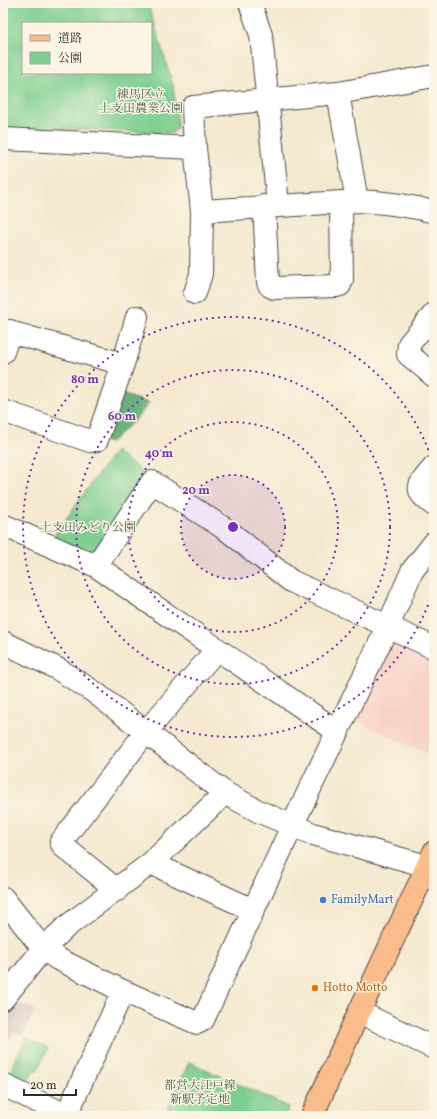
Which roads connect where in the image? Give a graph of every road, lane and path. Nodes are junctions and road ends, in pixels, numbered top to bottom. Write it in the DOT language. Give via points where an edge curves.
graph roads {
  1 [pos="250,3"];
  2 [pos="434,76"];
  3 [pos="338,93"];
  4 [pos="268,100"];
  5 [pos="3,139"];
  6 [pos="195,148"];
  7 [pos="349,201"];
  8 [pos="271,205"];
  9 [pos="202,210"];
  10 [pos="434,212"];
  11 [pos="195,294"];
  12 [pos="434,314"];
  13 [pos="137,317"];
  14 [pos="7,331"];
  15 [pos="3,352"];
  16 [pos="123,364"];
  17 [pos="434,376"];
  18 [pos="3,411"];
  19 [pos="434,468"];
  20 [pos="434,505"];
  21 [pos="3,525"];
  22 [pos="434,543"];
  23 [pos="96,566"];
  24 [pos="388,626"];
  25 [pos="3,642"];
  26 [pos="434,648"];
  27 [pos="217,649"];
  28 [pos="146,732"];
  29 [pos="338,732"];
  30 [pos="225,793"];
  31 [pos="292,826"];
  32 [pos="432,862"];
  33 [pos="151,863"];
  34 [pos="116,890"];
  35 [pos="3,898"];
  36 [pos="253,910"];
  37 [pos="43,949"];
  38 [pos="123,991"];
  39 [pos="3,999"];
  40 [pos="359,1012"];
  41 [pos="434,1048"];
  42 [pos="3,1085"];
  43 [pos="66,1115"];
  44 [pos="312,1116"];
  1 -- 4 [label="street" via="261,35"];
  2 -- 3 [label="street"];
  3 -- 4 [label="street"];
  3 -- 7 [label="street"];
  4 -- 6 [label="street" via="193,107"];
  4 -- 8 [label="street"];
  5 -- 6 [label="street"];
  6 -- 9 [label="street"];
  7 -- 8 [label="street"];
  7 -- 8 [label="street" via="342,280 340,285 336,286 270,286 268,282"];
  7 -- 10 [label="street" via="380,202"];
  8 -- 9 [label="street"];
  9 -- 11 [label="street" via="201,274"];
  12 -- 17 [label="street" via="409,344 408,354"];
  13 -- 16 [label="street"];
  14 -- 15 [label="street"];
  14 -- 16 [label="street"];
  16 -- 18 [label="street" via="97,440 90,441"];
  19 -- 20 [label="street" via="420,484 422,496"];
  21 -- 23 [label="street"];
  22 -- 24 [label="street" via="412,571"];
  23 -- 24 [label="street" via="152,482 227,530 291,581"];
  23 -- 27 [label="street"];
  24 -- 26 [label="street"];
  24 -- 29 [label="street"];
  25 -- 28 [label="street" via="58,669 94,692"];
  27 -- 28 [label="street"];
  27 -- 29 [label="street"];
  28 -- 30 [label="street"];
  28 -- 34 [label="street" via="61,842"];
  29 -- 31 [label="street"];
  30 -- 31 [label="street"];
  30 -- 33 [label="street"];
  31 -- 32 [label="street" via="341,842"];
  31 -- 36 [label="street"];
  32 -- 40 [label="main road"];
  33 -- 34 [label="street"];
  33 -- 36 [label="street"];
  34 -- 37 [label="street" via="66,927"];
  35 -- 37 [label="street"];
  36 -- 38 [label="street" via="203,1020 197,1023"];
  37 -- 38 [label="street"];
  37 -- 39 [label="street"];
  38 -- 43 [label="street"];
  40 -- 41 [label="street"];
  40 -- 44 [label="main road"];
  42 -- 43 [label="street"];
}
